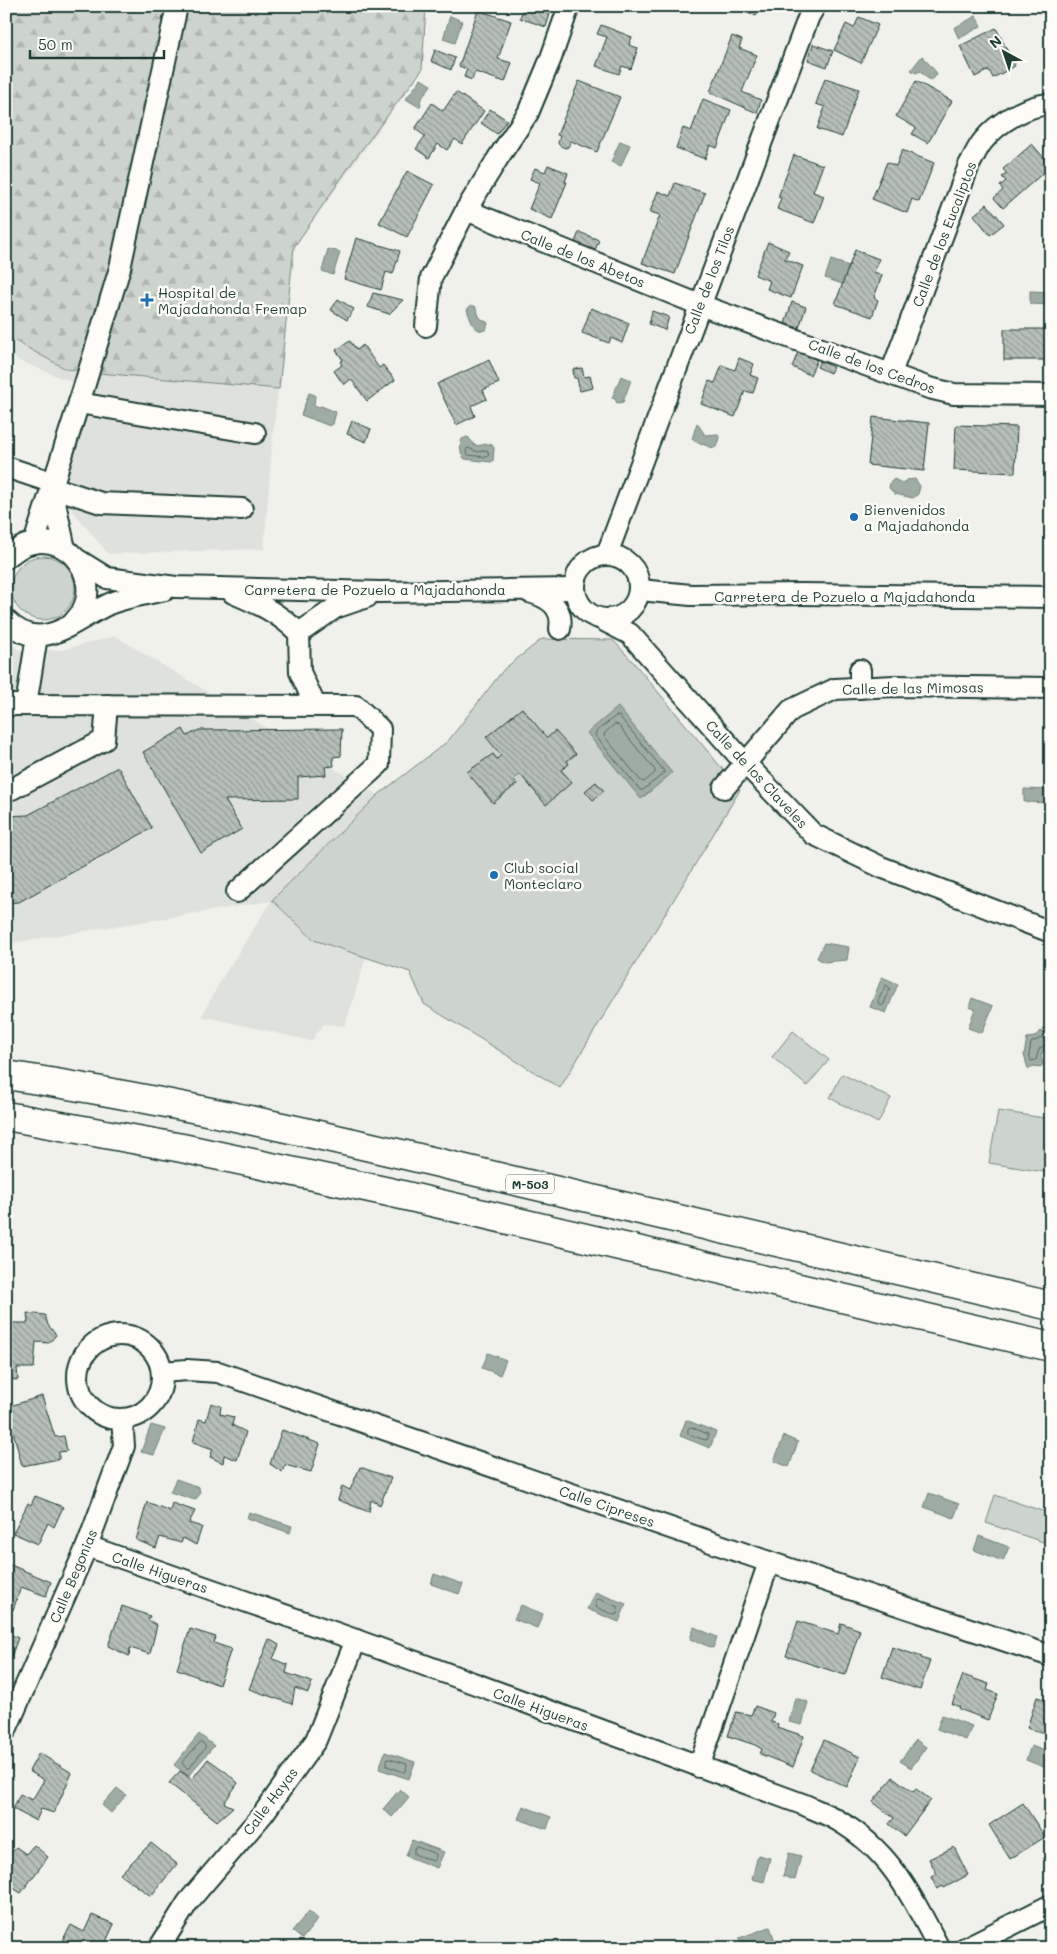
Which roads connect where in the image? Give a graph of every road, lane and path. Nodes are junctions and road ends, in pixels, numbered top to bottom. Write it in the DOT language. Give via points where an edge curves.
graph roads {
  1 [pos="177,6"];
  2 [pos="568,6"];
  3 [pos="815,6"];
  4 [pos="1051,104"];
  5 [pos="466,210"];
  6 [pos="700,305"];
  7 [pos="426,326"];
  8 [pos="891,373"];
  9 [pos="1051,395"];
  10 [pos="79,403"];
  11 [pos="255,433"];
  12 [pos="6,467"];
  13 [pos="52,487"];
  14 [pos="242,509"];
  15 [pos="34,543"];
  16 [pos="72,554"];
  17 [pos="607,554"];
  18 [pos="6,558"];
  19 [pos="176,587"];
  20 [pos="222,588"];
  21 [pos="575,589"];
  22 [pos="520,590"];
  23 [pos="640,590"];
  24 [pos="380,592"];
  25 [pos="1051,597"];
  26 [pos="629,612"];
  27 [pos="6,620"];
  28 [pos="603,620"];
  29 [pos="72,624"];
  30 [pos="560,629"];
  31 [pos="300,633"];
  32 [pos="630,634"];
  33 [pos="37,636"];
  34 [pos="1051,688"];
  35 [pos="16,705"];
  36 [pos="107,705"];
  37 [pos="314,705"];
  38 [pos="745,763"];
  39 [pos="6,788"];
  40 [pos="724,788"];
  41 [pos="237,892"];
  42 [pos="1051,932"];
  43 [pos="6,1075"];
  44 [pos="6,1116"];
  45 [pos="1051,1306"];
  46 [pos="1051,1346"];
  47 [pos="162,1372"];
  48 [pos="122,1419"];
  49 [pos="87,1546"];
  50 [pos="769,1562"];
  51 [pos="356,1640"];
  52 [pos="1051,1656"];
  53 [pos="6,1730"];
  54 [pos="699,1767"];
  55 [pos="1051,1904"];
  56 [pos="160,1948"];
  57 [pos="939,1948"];
  58 [pos="965,1948"];
  1 -- 10 [label="street" via="120,268"];
  2 -- 5 [label="street" via="528,113"];
  3 -- 6 [label="street, Calle de los Tilos"];
  4 -- 8 [label="street, Calle de los Eucaliptos" via="1025,111 1002,123 983,141 969,164"];
  5 -- 6 [label="street, Calle de los Abetos"];
  5 -- 7 [label="street" via="431,278"];
  6 -- 8 [label="street, Calle de los Cedros"];
  6 -- 17 [label="street, Calle de los Tilos"];
  8 -- 9 [label="street, Calle de los Cedros" via="954,394"];
  10 -- 11 [label="street"];
  10 -- 13 [label="street"];
  12 -- 13 [label="street" via="45,480"];
  13 -- 14 [label="street" via="101,503"];
  13 -- 15 [label="street"];
  13 -- 16 [label="street"];
  15 -- 16 [label="street, Carretera de Pozuelo a Majadahonda" via="50,543"];
  15 -- 18 [label="street" via="19,548"];
  16 -- 19 [label="street, Carretera de Pozuelo a Majadahonda" via="108,578"];
  16 -- 29 [label="street" via="86,576 88,593 83,610"];
  17 -- 21 [label="street" via="587,561 580,569"];
  17 -- 23 [label="street" via="628,561 635,569"];
  19 -- 20 [label="street, Carretera de Pozuelo a Majadahonda"];
  19 -- 29 [label="street, Carretera de Pozuelo a Majadahonda" via="110,604"];
  20 -- 24 [label="street, Carretera de Pozuelo a Majadahonda"];
  20 -- 31 [label="street" via="265,606"];
  21 -- 22 [label="street, Carretera de Pozuelo a Majadahonda"];
  21 -- 28 [label="street" via="584,610"];
  22 -- 24 [label="street, Carretera de Pozuelo a Majadahonda"];
  22 -- 30 [label="street" via="544,596 554,605 562,618"];
  23 -- 25 [label="street, Carretera de Pozuelo a Majadahonda" via="691,595"];
  23 -- 26 [label="street" via="638,600"];
  24 -- 31 [label="street" via="335,608"];
  26 -- 28 [label="street"];
  26 -- 32 [label="street"];
  27 -- 33 [label="street" via="12,626"];
  28 -- 32 [label="street, Calle de los Claveles"];
  29 -- 33 [label="street, Carretera de Pozuelo a Majadahonda" via="55,634"];
  31 -- 37 [label="street" via="300,672"];
  32 -- 38 [label="street, Calle de los Claveles"];
  33 -- 35 [label="street"];
  34 -- 38 [label="street, Calle de las Mimosas" via="894,686 860,679 791,710"];
  35 -- 36 [label="street"];
  36 -- 37 [label="street"];
  36 -- 39 [label="street" via="104,740 12,789"];
  37 -- 41 [label="street" via="356,706 380,729 379,764"];
  38 -- 40 [label="street, Calle de las Mimosas"];
  38 -- 42 [label="street, Calle de los Claveles" via="813,834 881,867"];
  43 -- 45 [label="highway, M-503" via="195,1108"];
  44 -- 46 [label="highway" via="182,1148 389,1192"];
  47 -- 48 [label="street" via="161,1386 147,1409"];
  47 -- 48 [label="street" via="150,1348 126,1335 99,1341 88,1350 78,1376 86,1402 108,1417"];
  47 -- 50 [label="street, Calle Cipreses" via="218,1372"];
  48 -- 49 [label="street, Calle Begonias" via="124,1446"];
  49 -- 51 [label="street, Calle Higueras"];
  49 -- 53 [label="street, Calle Begonias"];
  50 -- 52 [label="street, Calle Cipreses"];
  50 -- 54 [label="street"];
  51 -- 54 [label="street, Calle Higueras"];
  51 -- 56 [label="street, Calle Hayas" via="316,1740 263,1814 188,1902"];
  54 -- 57 [label="street, Calle Higueras" via="805,1805 836,1819 866,1840 889,1862 908,1889"];
  55 -- 58 [label="street"];
}
